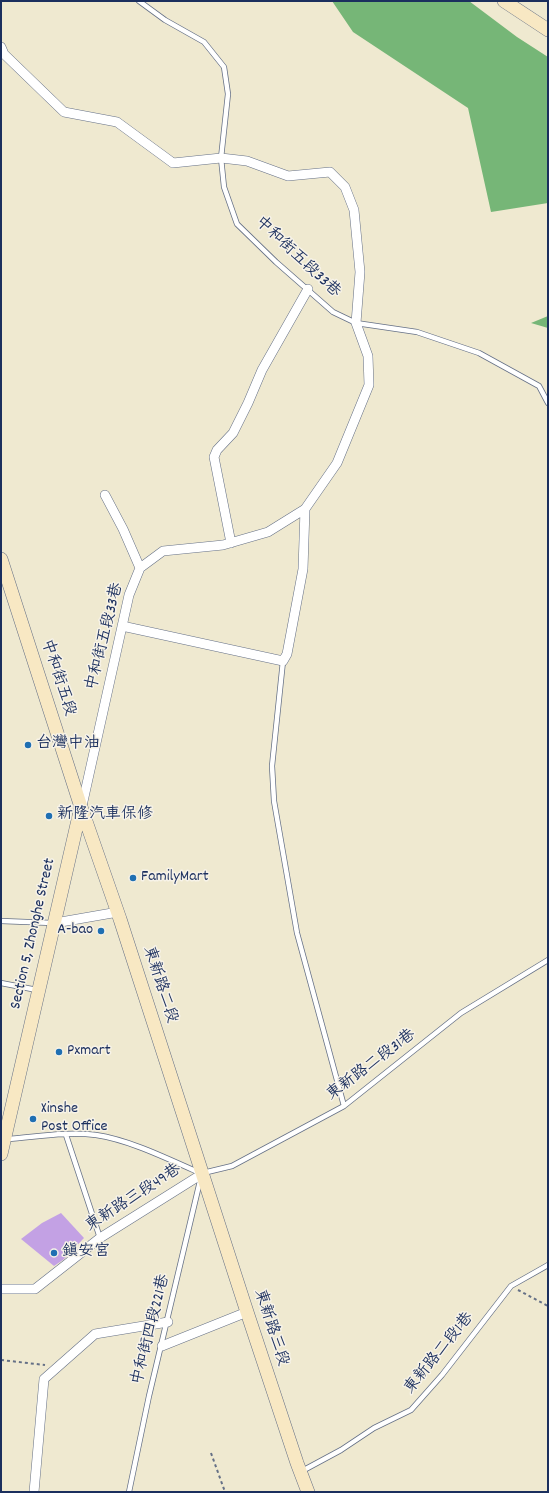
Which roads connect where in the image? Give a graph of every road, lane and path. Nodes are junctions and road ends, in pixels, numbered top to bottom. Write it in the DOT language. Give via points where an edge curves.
graph roads {
  1 [pos="139,1"];
  2 [pos="504,1"];
  3 [pos="548,30"];
  4 [pos="1,47"];
  5 [pos="221,158"];
  6 [pos="308,289"];
  7 [pos="356,323"];
  8 [pos="548,403"];
  9 [pos="105,495"];
  10 [pos="305,509"];
  11 [pos="231,543"];
  12 [pos="1,559"];
  13 [pos="140,568"];
  14 [pos="122,626"];
  15 [pos="283,661"];
  16 [pos="81,807"];
  17 [pos="118,912"];
  18 [pos="1,921"];
  19 [pos="55,923"];
  20 [pos="548,960"];
  21 [pos="1,983"];
  22 [pos="39,991"];
  23 [pos="344,1106"];
  24 [pos="66,1134"];
  25 [pos="3,1138"];
  26 [pos="1,1154"];
  27 [pos="202,1174"];
  28 [pos="100,1238"];
  29 [pos="548,1265"];
  30 [pos="511,1286"];
  31 [pos="1,1289"];
  32 [pos="548,1306"];
  33 [pos="247,1312"];
  34 [pos="168,1322"];
  35 [pos="162,1346"];
  36 [pos="1,1360"];
  37 [pos="58,1366"];
  38 [pos="211,1453"];
  39 [pos="300,1471"];
  40 [pos="34,1492"];
  41 [pos="129,1492"];
  42 [pos="225,1492"];
  43 [pos="308,1492"];
  1 -- 5 [label="lane, 中和街五段33巷" via="164,20 204,42 224,67 228,94"];
  2 -- 3 [label="main road"];
  4 -- 5 [label="street, 中和街五段33巷" via="4,54 64,112 117,122 173,164"];
  5 -- 6 [label="lane, 中和街五段33巷" via="224,187 237,224"];
  5 -- 7 [label="street, 中和街五段33巷" via="247,162 288,176 330,172 344,187 354,210 360,272"];
  6 -- 7 [label="lane, 中和街五段33巷" via="332,312"];
  6 -- 11 [label="street" via="262,370 233,433 214,457"];
  7 -- 8 [label="lane, 中和街五段33巷" via="417,332 479,353 539,386"];
  7 -- 10 [label="street, 中和街五段33巷" via="368,356 369,385 337,463"];
  9 -- 13 [label="street"];
  10 -- 11 [label="street, 中和街五段33巷" via="268,532"];
  10 -- 15 [label="street" via="303,569"];
  11 -- 13 [label="street, 中和街五段33巷" via="163,551"];
  12 -- 16 [label="main road, 中和街五段"];
  13 -- 14 [label="street, 中和街五段33巷" via="129,595"];
  14 -- 15 [label="street"];
  14 -- 16 [label="street, 中和街五段33巷"];
  15 -- 23 [label="lane" via="272,766 274,801 297,933"];
  16 -- 17 [label="main road, 東新路二段"];
  16 -- 19 [label="main road, Section 5, Zhonghe Street"];
  17 -- 19 [label="street"];
  17 -- 27 [label="main road, 東新路二段"];
  18 -- 19 [label="lane"];
  19 -- 22 [label="main road, Section 5, Zhonghe Street"];
  20 -- 23 [label="lane, 東新路二段31巷" via="461,1013"];
  21 -- 22 [label="lane"];
  22 -- 25 [label="main road, Section 5, Zhonghe Street"];
  23 -- 27 [label="lane, 東新路二段31巷" via="232,1166"];
  24 -- 25 [label="lane"];
  24 -- 27 [label="lane" via="96,1135 137,1146"];
  24 -- 28 [label="lane"];
  25 -- 26 [label="main road, Section 5, Zhonghe Street"];
  27 -- 28 [label="street, 東新路三段49巷"];
  27 -- 33 [label="main road, 東新路三段"];
  27 -- 34 [label="lane, 中和街四段221巷"];
  28 -- 31 [label="street, 東新路三段49巷" via="35,1289"];
  29 -- 30 [label="lane, 東新路二段1巷"];
  30 -- 32 [label="path"];
  30 -- 39 [label="lane, 東新路二段1巷" via="412,1410 374,1428 341,1450"];
  33 -- 35 [label="street"];
  33 -- 39 [label="main road, 東新路三段"];
  34 -- 35 [label="lane, 中和街四段221巷"];
  34 -- 37 [label="street" via="95,1334"];
  35 -- 41 [label="lane, 中和街四段221巷"];
  36 -- 37 [label="path"];
  37 -- 40 [label="street" via="44,1379"];
  38 -- 42 [label="path"];
  39 -- 43 [label="main road, 東新路三段"];
}
